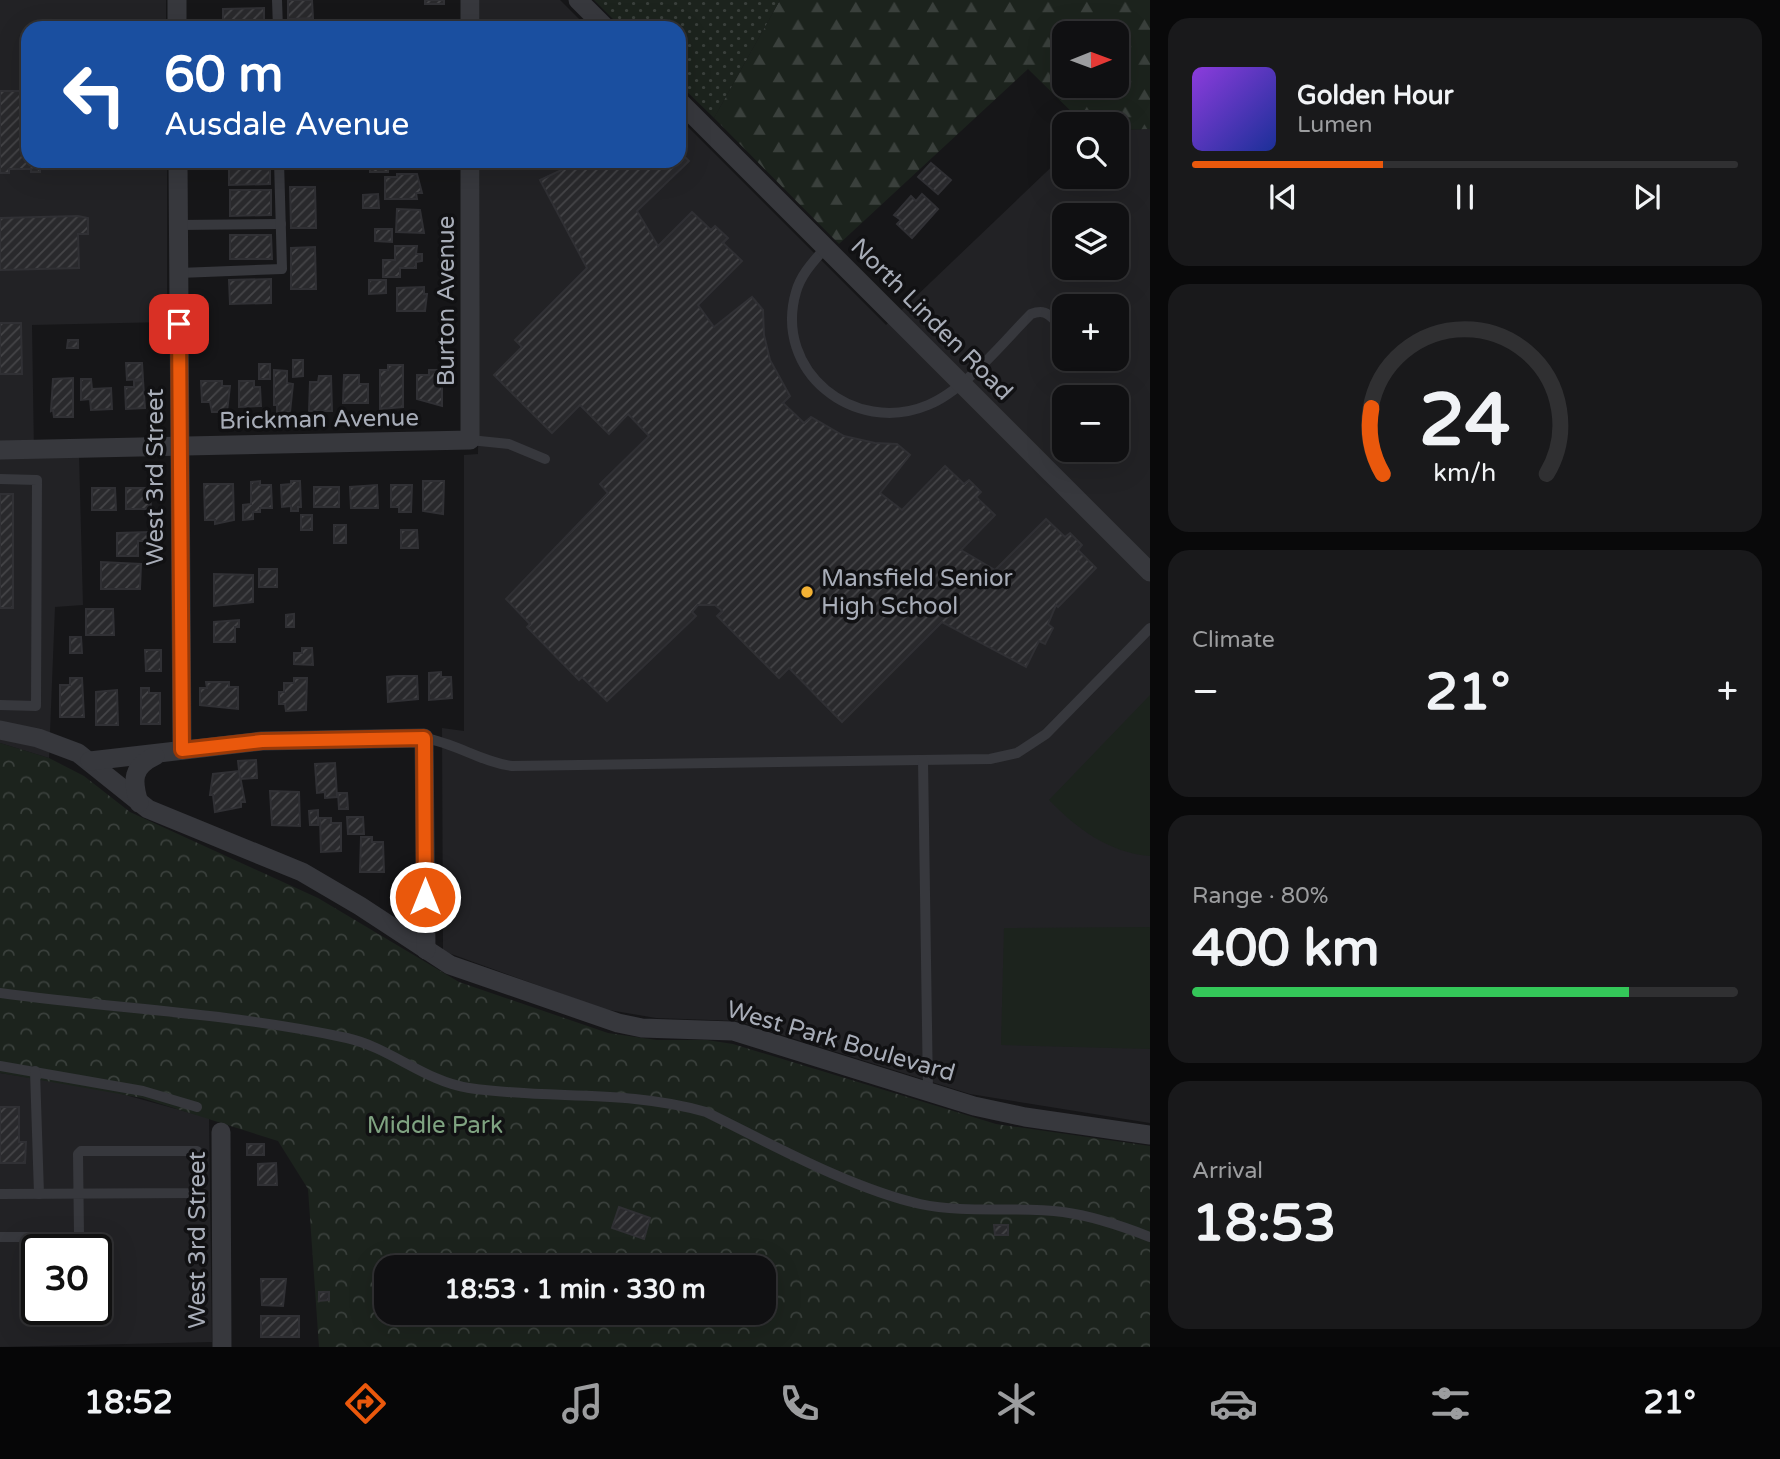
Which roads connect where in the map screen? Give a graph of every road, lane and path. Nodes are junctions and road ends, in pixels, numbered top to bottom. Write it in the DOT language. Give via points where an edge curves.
graph roads {
  1 [pos="177,0"];
  2 [pos="277,0"];
  3 [pos="470,0"];
  4 [pos="578,0"];
  5 [pos="177,21"];
  6 [pos="278,21"];
  7 [pos="470,21"];
  8 [pos="599,21"];
  9 [pos="686,108"];
  10 [pos="178,168"];
  11 [pos="279,168"];
  12 [pos="470,168"];
  13 [pos="281,224"];
  14 [pos="178,225"];
  15 [pos="825,248"];
  16 [pos="179,272"];
  17 [pos="1052,317"];
  18 [pos="962,383"];
  19 [pos="470,440"];
  20 [pos="180,446"];
  21 [pos="0,450"];
  22 [pos="545,459"];
  23 [pos="0,480"];
  24 [pos="1150,572"];
  25 [pos="1150,628"];
  26 [pos="0,705"];
  27 [pos="0,730"];
  28 [pos="424,738"];
  29 [pos="173,751"];
  30 [pos="923,760"];
  31 [pos="90,761"];
  32 [pos="139,803"];
  33 [pos="426,950"];
  34 [pos="0,993"];
  35 [pos="0,1066"];
  36 [pos="35,1071"];
  37 [pos="928,1092"];
  38 [pos="197,1107"];
  39 [pos="221,1132"];
  40 [pos="1150,1135"];
  41 [pos="0,1194"];
  42 [pos="39,1194"];
  43 [pos="79,1195"];
  44 [pos="0,1237"];
  45 [pos="1150,1237"];
  46 [pos="222,1347"];
  1 -- 5 [label="street"];
  2 -- 6 [label="lane"];
  3 -- 7 [label="street"];
  4 -- 8 [label="street"];
  9 -- 15 [label="street, North Linden Road"];
  10 -- 14 [label="street, West 3rd Street"];
  11 -- 13 [label="lane"];
  12 -- 19 [label="street, Burton Avenue"];
  13 -- 14 [label="lane"];
  13 -- 16 [label="lane" via="282,269"];
  14 -- 16 [label="street, West 3rd Street"];
  15 -- 18 [label="street, North Linden Road"];
  15 -- 18 [label="lane" via="802,278 792,313 804,363 826,391 857,410 895,415 931,405"];
  16 -- 20 [label="street, West 3rd Street"];
  17 -- 18 [label="lane" via="1040,310 1031,314"];
  18 -- 24 [label="street, North Linden Road"];
  19 -- 20 [label="street, Brickman Avenue"];
  19 -- 22 [label="lane" via="509,444"];
  20 -- 21 [label="street, Brickman Avenue"];
  20 -- 29 [label="street, West 3rd Street"];
  23 -- 26 [label="lane" via="37,480 36,706"];
  25 -- 30 [label="lane" via="1032,745 990,759"];
  27 -- 31 [label="street, West Park Boulevard" via="60,745"];
  28 -- 29 [label="street" via="262,741"];
  28 -- 30 [label="lane" via="449,742 512,766"];
  28 -- 33 [label="street"];
  29 -- 31 [label="street"];
  29 -- 32 [label="street" via="137,767 133,785"];
  30 -- 37 [label="lane"];
  31 -- 32 [label="street, West Park Boulevard"];
  32 -- 33 [label="street, West Park Boulevard" via="302,872"];
  33 -- 37 [label="street, West Park Boulevard" via="465,972 597,1018 642,1028 733,1031"];
  34 -- 45 [label="lane" via="282,1025 370,1045 437,1080 468,1088 607,1094 682,1105 849,1179 921,1204 1063,1212"];
  35 -- 36 [label="lane"];
  36 -- 38 [label="lane" via="143,1091"];
  36 -- 42 [label="lane"];
  37 -- 40 [label="street, West Park Boulevard" via="1025,1117"];
  39 -- 46 [label="street, West 3rd Street"];
  41 -- 42 [label="lane"];
  42 -- 43 [label="lane"];
  43 -- 43 [label="lane" via="196,1193 197,1152 81,1151"];
  43 -- 44 [label="lane" via="78,1237"];
}
